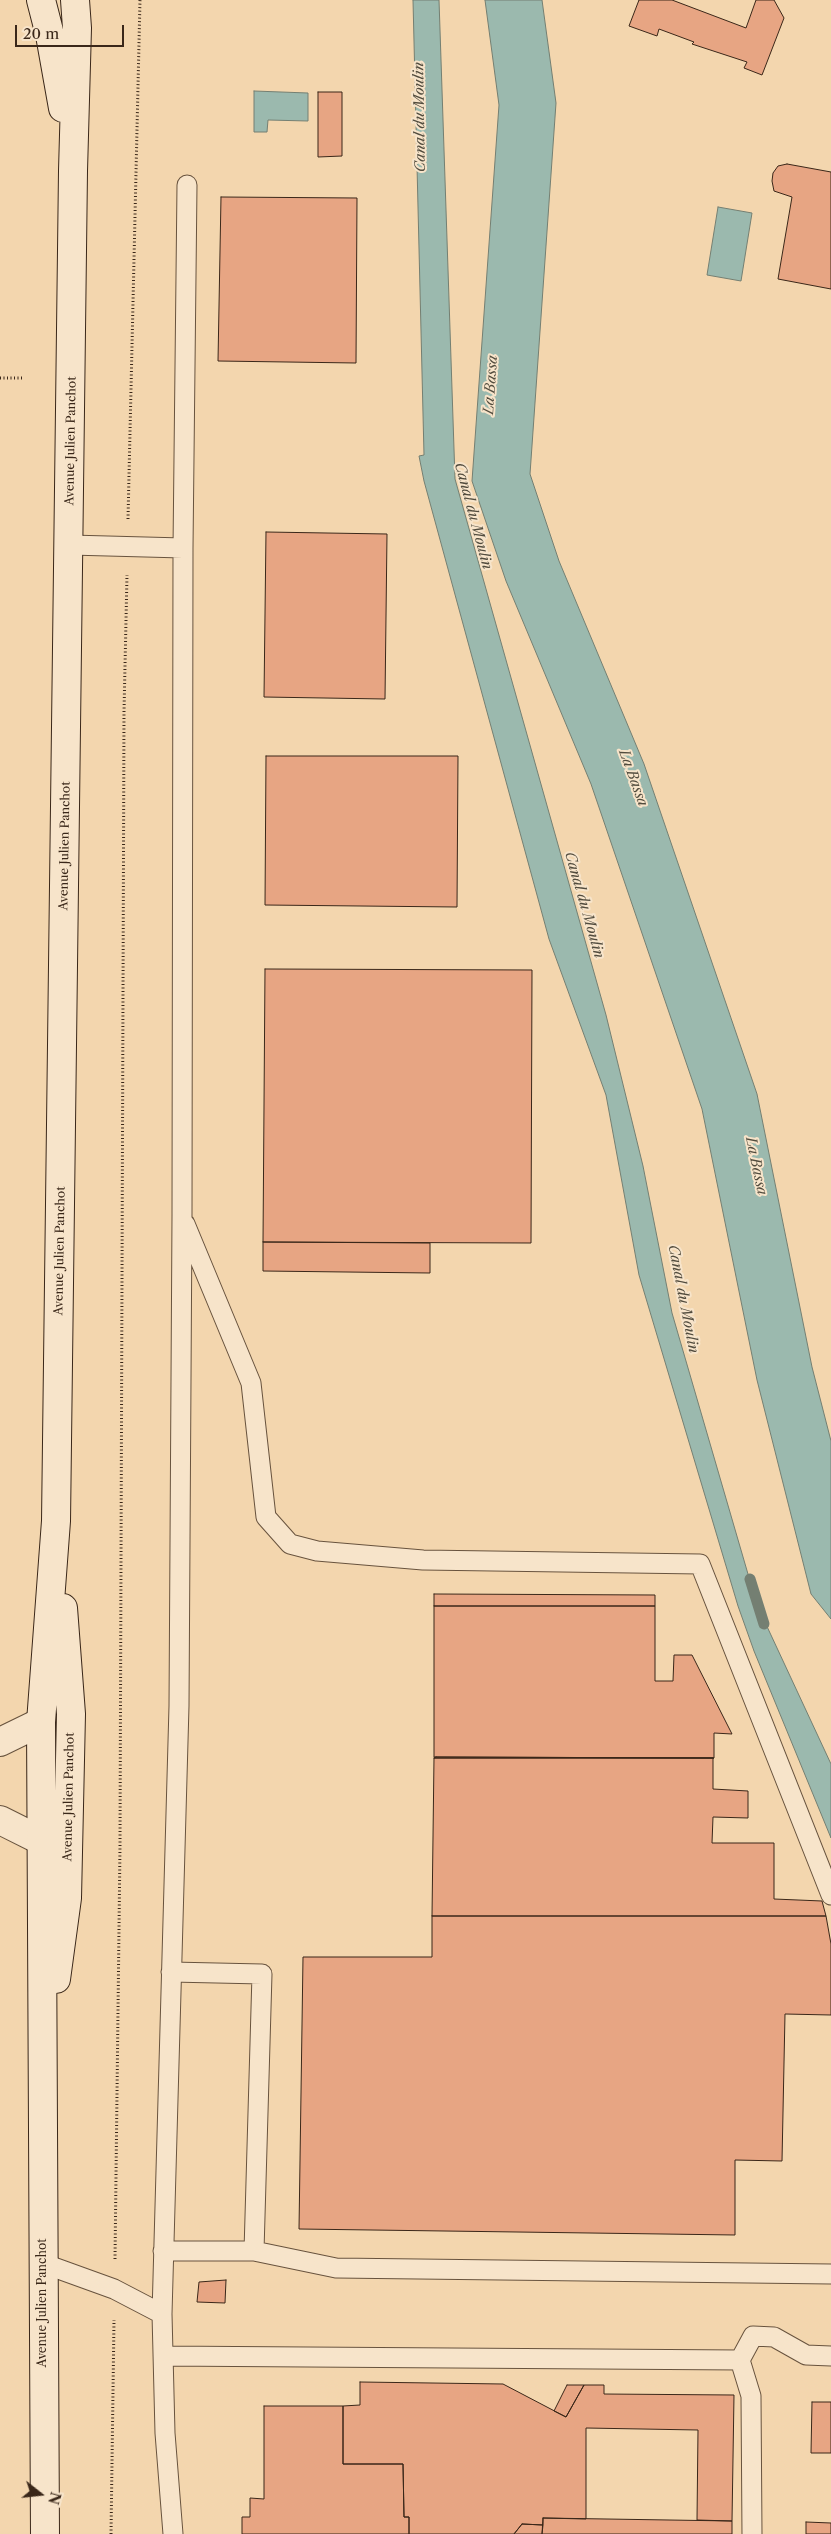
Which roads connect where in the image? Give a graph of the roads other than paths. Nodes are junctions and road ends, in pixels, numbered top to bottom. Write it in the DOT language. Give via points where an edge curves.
graph roads {
  1 [pos="41,0"];
  2 [pos="75,0"];
  3 [pos="73,171"];
  4 [pos="187,185"];
  5 [pos="70,546"];
  6 [pos="183,548"];
  7 [pos="182,1216"];
  8 [pos="56,1521"];
  9 [pos="41,1722"];
  10 [pos="0,1742"];
  11 [pos="0,1820"];
  12 [pos="40,1840"];
  13 [pos="831,1896"];
  14 [pos="171,1972"];
  15 [pos="43,2072"];
  16 [pos="163,2251"];
  17 [pos="254,2251"];
  18 [pos="42,2262"];
  19 [pos="831,2274"];
  20 [pos="162,2314"];
  21 [pos="163,2356"];
  22 [pos="831,2356"];
  23 [pos="740,2360"];
  24 [pos="45,2534"];
  25 [pos="174,2534"];
  26 [pos="752,2534"];
  1 -- 3 [label="main road, Avenue Julien Panchot"];
  2 -- 3 [label="main road, Avenue Julien Panchot"];
  3 -- 5 [label="main road, Avenue Julien Panchot"];
  4 -- 6 [label="lane"];
  5 -- 6 [label="lane"];
  5 -- 8 [label="main road, Avenue Julien Panchot"];
  6 -- 7 [label="lane"];
  7 -- 13 [label="lane" via="251,1383 266,1517 290,1544 317,1551 423,1560 700,1564"];
  7 -- 14 [label="lane" via="178,1706"];
  8 -- 9 [label="main road, Avenue Julien Panchot"];
  8 -- 15 [label="main road, Avenue Julien Panchot" via="71,1714 67,1898"];
  9 -- 10 [label="main road"];
  9 -- 12 [label="main road, Avenue Julien Panchot"];
  11 -- 12 [label="main road"];
  12 -- 15 [label="main road, Avenue Julien Panchot"];
  14 -- 16 [label="lane"];
  14 -- 17 [label="lane" via="262,1974"];
  15 -- 18 [label="main road, Avenue Julien Panchot"];
  16 -- 17 [label="lane"];
  16 -- 20 [label="lane"];
  17 -- 19 [label="lane" via="336,2268"];
  18 -- 20 [label="lane" via="114,2289"];
  18 -- 24 [label="main road, Avenue Julien Panchot"];
  20 -- 21 [label="lane"];
  21 -- 23 [label="lane"];
  21 -- 25 [label="lane" via="165,2433"];
  22 -- 23 [label="lane" via="806,2355 774,2337 753,2336"];
  23 -- 26 [label="lane" via="751,2396"];
}
